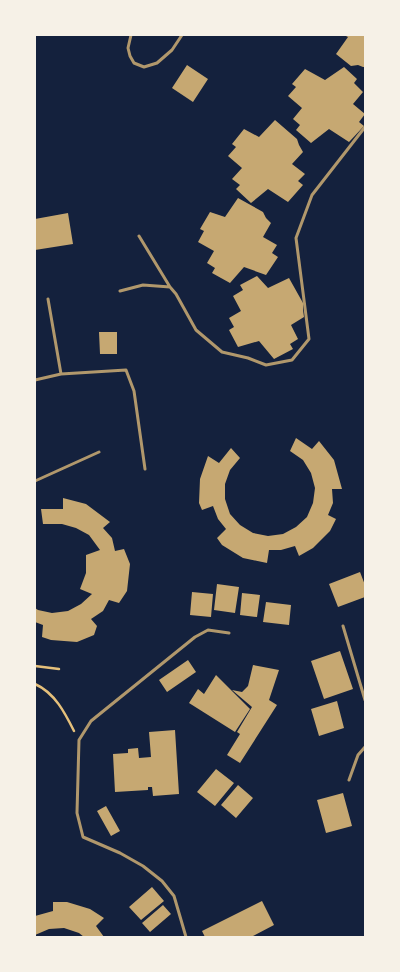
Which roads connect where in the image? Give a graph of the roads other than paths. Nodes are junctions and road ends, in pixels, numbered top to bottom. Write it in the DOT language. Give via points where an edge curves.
graph roads {
  1 [pos="131,35"];
  2 [pos="182,35"];
  3 [pos="365,127"];
  4 [pos="139,236"];
  5 [pos="170,287"];
  6 [pos="120,290"];
  7 [pos="48,299"];
  8 [pos="61,374"];
  9 [pos="35,380"];
  10 [pos="99,452"];
  11 [pos="146,469"];
  12 [pos="35,481"];
  13 [pos="343,626"];
  14 [pos="229,633"];
  15 [pos="365,700"];
  16 [pos="365,747"];
  17 [pos="349,780"];
  18 [pos="186,937"];
  1 -- 2 [label="lane" via="128,48 130,56 134,63 144,67 157,64 172,50"];
  3 -- 5 [label="lane" via="312,195 296,238 309,339 292,360 266,365 222,352 196,330"];
  4 -- 5 [label="lane"];
  5 -- 6 [label="lane" via="143,285"];
  7 -- 8 [label="lane"];
  8 -- 9 [label="lane"];
  8 -- 11 [label="lane" via="126,370 134,391"];
  10 -- 12 [label="lane"];
  13 -- 15 [label="lane"];
  14 -- 18 [label="lane" via="208,630 195,637 91,721 79,740 77,813 83,837 120,853 162,881 174,896"];
  16 -- 17 [label="lane" via="358,755"];
}
